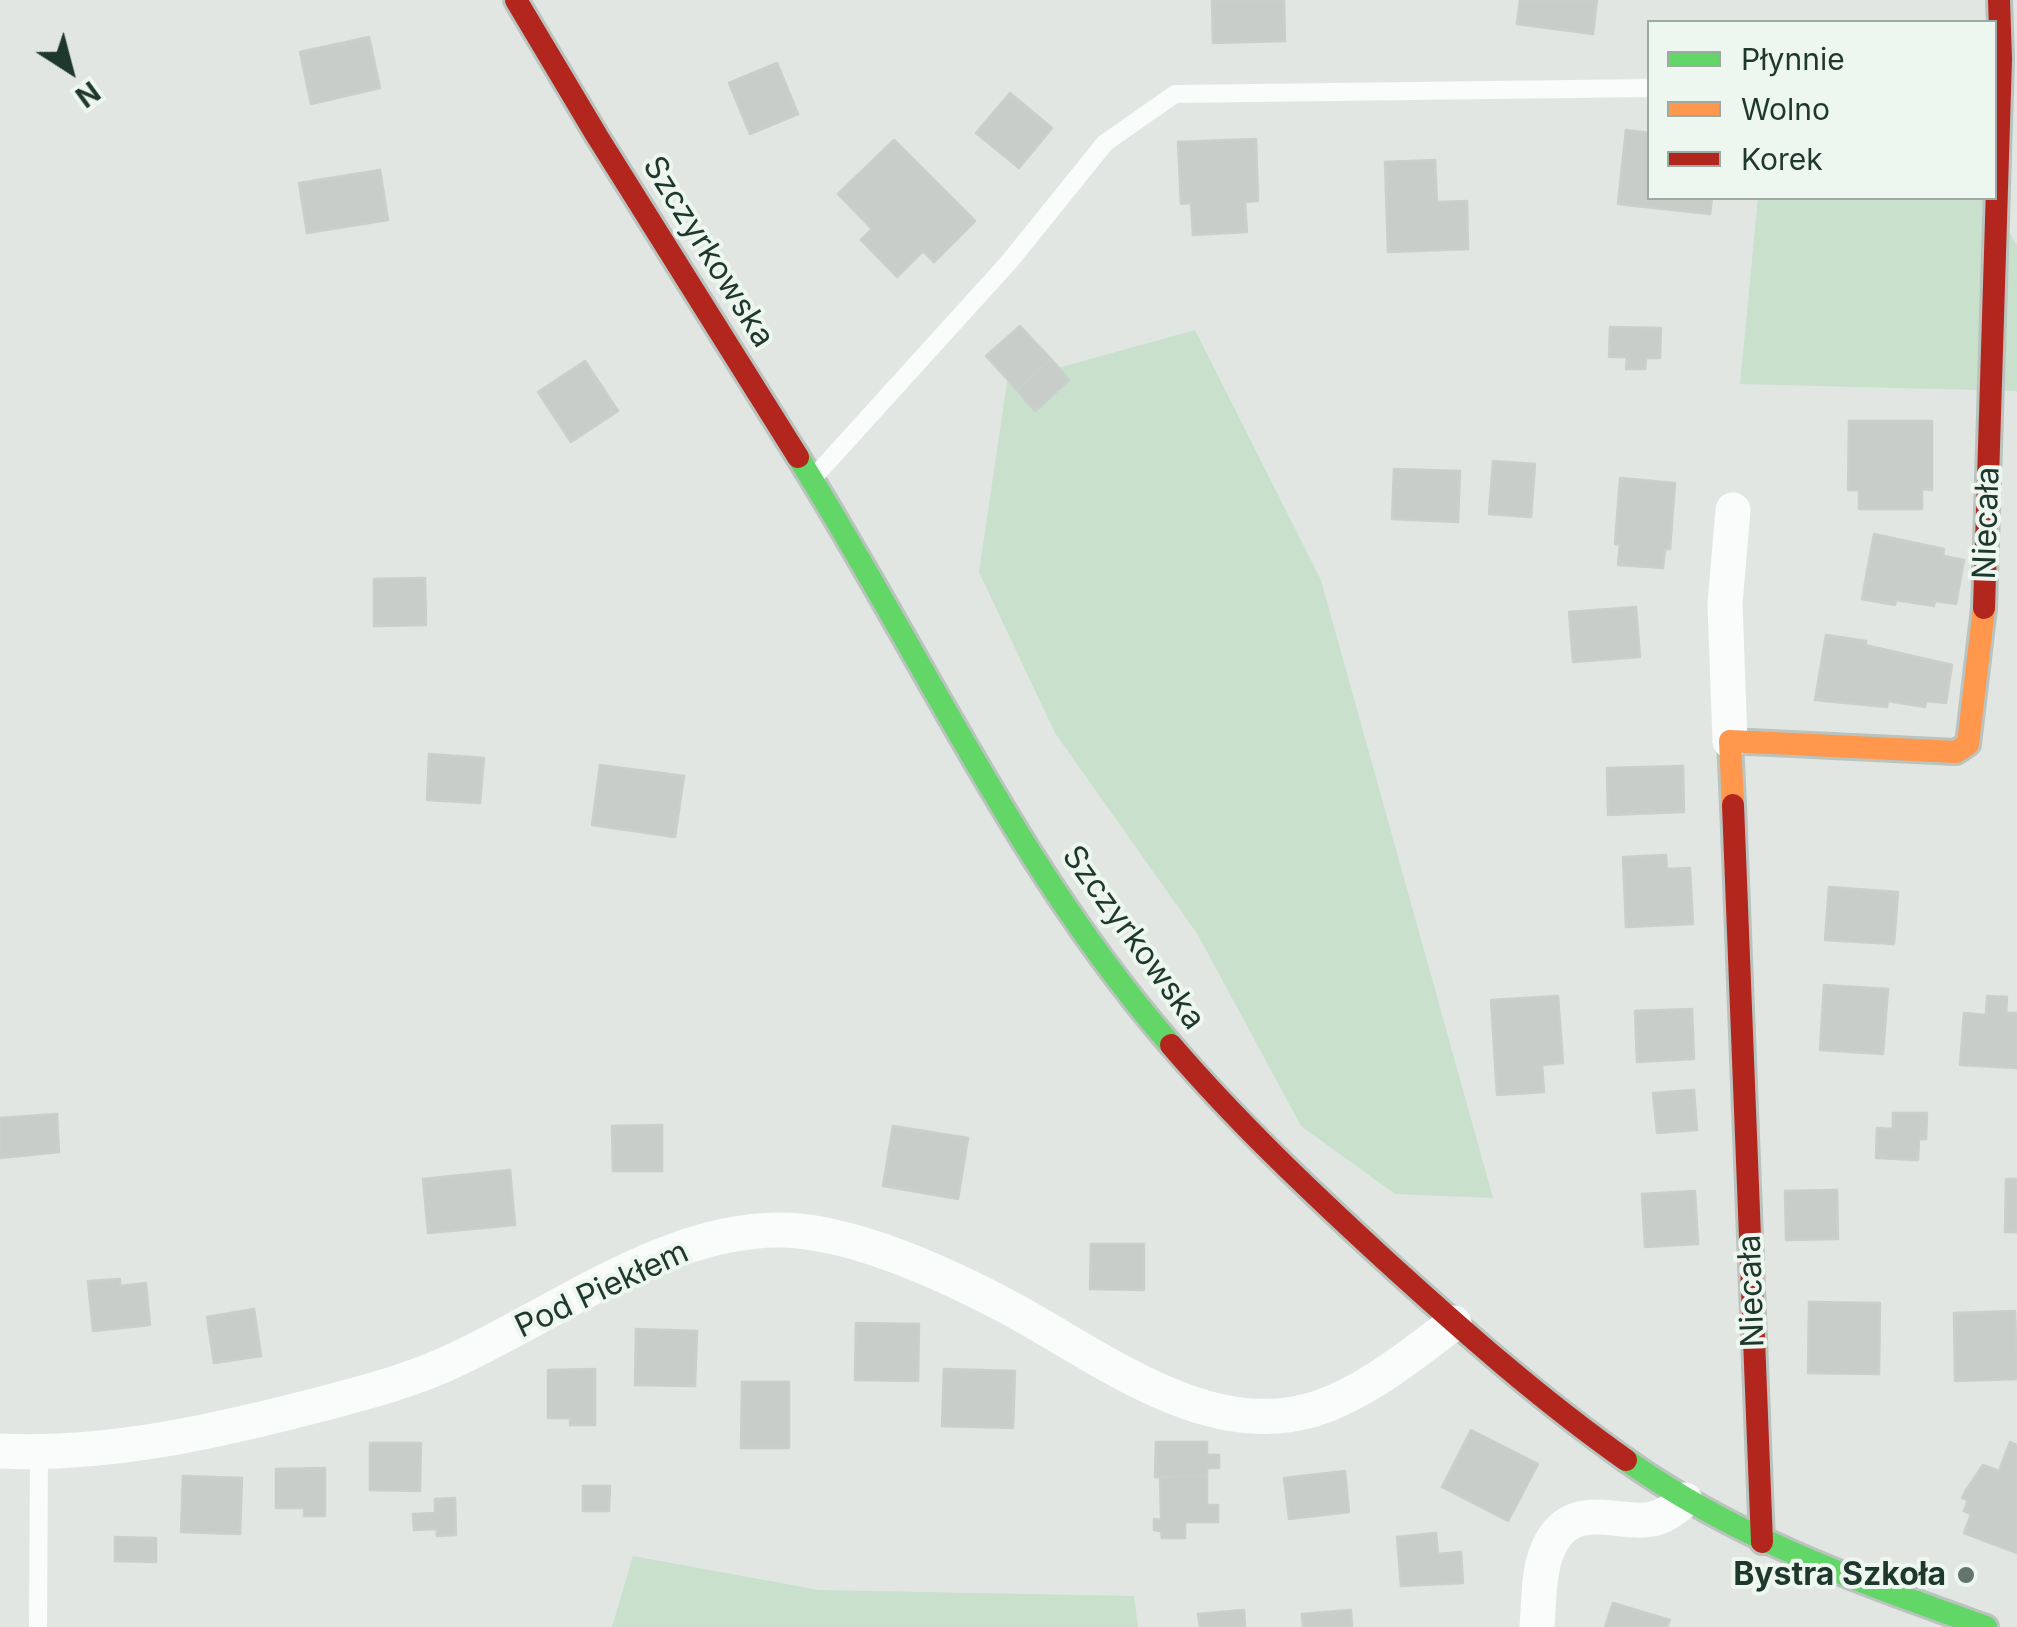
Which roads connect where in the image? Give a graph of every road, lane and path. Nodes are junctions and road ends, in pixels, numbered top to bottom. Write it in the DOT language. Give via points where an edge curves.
graph roads {
  1 [pos="516,0"];
  2 [pos="1999,0"];
  3 [pos="1647,88"];
  4 [pos="1997,191"];
  5 [pos="1997,200"];
  6 [pos="812,480"];
  7 [pos="1732,510"];
  8 [pos="1730,741"];
  9 [pos="1454,1323"];
  10 [pos="0,1451"];
  11 [pos="39,1453"];
  12 [pos="1685,1500"];
  13 [pos="1762,1542"];
  14 [pos="38,1627"];
  15 [pos="1537,1627"];
  16 [pos="1986,1627"];
  1 -- 6 [label="main road, Szczyrkowska"];
  2 -- 4 [label="main road, Niecała"];
  3 -- 6 [label="lane" via="1175,94 1105,143"];
  5 -- 8 [label="main road, Niecała" via="1984,622 1968,744 1956,752"];
  6 -- 9 [label="main road, Szczyrkowska" via="1052,887 1130,998 1260,1144"];
  7 -- 8 [label="street, Niecała" via="1725,604"];
  8 -- 13 [label="main road, Niecała"];
  9 -- 11 [label="street, Pod Piekłem" via="1348,1396 1272,1417 1224,1412 1114,1368 1004,1304 920,1266 798,1231 749,1234 656,1256 442,1366 360,1394 174,1439"];
  9 -- 12 [label="main road, Szczyrkowska" via="1576,1425"];
  10 -- 11 [label="street, Pod Piekłem"];
  11 -- 14 [label="lane"];
  12 -- 13 [label="main road, Szczyrkowska"];
  12 -- 15 [label="street" via="1656,1519 1596,1516 1566,1527 1545,1557"];
  13 -- 16 [label="main road, Szczyrkowska"];
}
